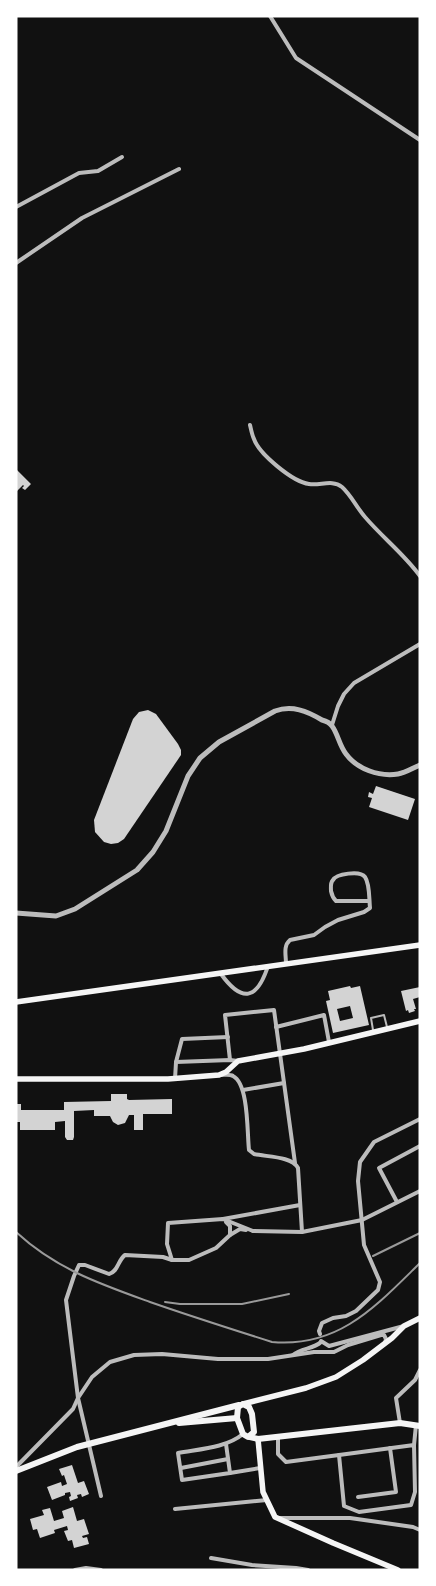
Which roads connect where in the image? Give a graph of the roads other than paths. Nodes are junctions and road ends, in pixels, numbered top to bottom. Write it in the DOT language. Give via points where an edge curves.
graph roads {
  1 [pos="270,16"];
  2 [pos="420,140"];
  3 [pos="122,157"];
  4 [pos="179,169"];
  5 [pos="16,207"];
  6 [pos="16,263"];
  7 [pos="250,425"];
  8 [pos="420,576"];
  9 [pos="420,644"];
  10 [pos="332,724"];
  11 [pos="420,765"];
  12 [pos="369,901"];
  13 [pos="16,913"];
  14 [pos="420,945"];
  15 [pos="286,964"];
  16 [pos="268,966"];
  17 [pos="221,974"];
  18 [pos="16,1002"];
  19 [pos="420,1020"];
  20 [pos="276,1027"];
  21 [pos="388,1029"];
  22 [pos="374,1032"];
  23 [pos="228,1037"];
  24 [pos="329,1042"];
  25 [pos="280,1054"];
  26 [pos="230,1060"];
  27 [pos="238,1061"];
  28 [pos="176,1062"];
  29 [pos="219,1075"];
  30 [pos="16,1078"];
  31 [pos="175,1079"];
  32 [pos="284,1083"];
  33 [pos="243,1090"];
  34 [pos="420,1119"];
  35 [pos="420,1146"];
  36 [pos="295,1163"];
  37 [pos="420,1191"];
  38 [pos="397,1202"];
  39 [pos="300,1206"];
  40 [pos="223,1219"];
  41 [pos="362,1220"];
  42 [pos="253,1231"];
  43 [pos="302,1232"];
  44 [pos="230,1235"];
  45 [pos="172,1260"];
  46 [pos="420,1318"];
  47 [pos="404,1326"];
  48 [pos="320,1334"];
  49 [pos="385,1343"];
  50 [pos="291,1356"];
  51 [pos="420,1370"];
  52 [pos="78,1398"];
  53 [pos="241,1405"];
  54 [pos="237,1418"];
  55 [pos="400,1423"];
  56 [pos="160,1425"];
  57 [pos="418,1425"];
  58 [pos="249,1434"];
  59 [pos="278,1436"];
  60 [pos="258,1439"];
  61 [pos="90,1444"];
  62 [pos="226,1444"];
  63 [pos="414,1445"];
  64 [pos="390,1448"];
  65 [pos="339,1455"];
  66 [pos="228,1460"];
  67 [pos="16,1468"];
  68 [pos="181,1468"];
  69 [pos="260,1468"];
  70 [pos="16,1472"];
  71 [pos="230,1473"];
  72 [pos="101,1496"];
  73 [pos="358,1498"];
  74 [pos="267,1500"];
  75 [pos="175,1509"];
  76 [pos="275,1518"];
  77 [pos="420,1530"];
  78 [pos="211,1558"];
  79 [pos="75,1570"];
  80 [pos="101,1570"];
  81 [pos="308,1570"];
  82 [pos="398,1570"];
  1 -- 2 [label="street" via="296,58"];
  3 -- 5 [label="street" via="98,171 79,173"];
  4 -- 6 [label="street" via="82,218"];
  7 -- 8 [label="street" via="261,450 273,463 298,480 308,484 330,482 341,486"];
  9 -- 10 [label="street" via="354,683 344,694"];
  10 -- 11 [label="street" via="346,754 368,770 399,774"];
  10 -- 13 [label="street" via="296,708 284,707 219,742 200,758 188,776 166,831 137,870 75,909 56,916"];
  12 -- 12 [label="street" via="368,886 362,874 341,875 332,881 332,895 336,902"];
  12 -- 15 [label="street" via="370,908 364,912 338,920 310,937 287,942"];
  14 -- 15 [label="main road"];
  15 -- 16 [label="main road"];
  16 -- 17 [label="main road"];
  16 -- 17 [label="street" via="263,980 246,995 239,993"];
  17 -- 18 [label="main road"];
  19 -- 21 [label="main road"];
  20 -- 23 [label="street" via="274,1010 226,1015"];
  20 -- 24 [label="street" via="324,1015"];
  20 -- 25 [label="street"];
  21 -- 22 [label="main road"];
  21 -- 22 [label="lane" via="384,1015 371,1018"];
  22 -- 24 [label="main road"];
  23 -- 26 [label="street"];
  23 -- 28 [label="street" via="182,1039"];
  24 -- 25 [label="main road"];
  25 -- 27 [label="main road"];
  25 -- 32 [label="street"];
  26 -- 27 [label="street"];
  26 -- 28 [label="street"];
  27 -- 29 [label="main road"];
  28 -- 31 [label="street"];
  29 -- 31 [label="main road"];
  29 -- 33 [label="street" via="233,1076"];
  30 -- 31 [label="main road"];
  32 -- 33 [label="street"];
  32 -- 36 [label="street"];
  33 -- 36 [label="street" via="249,1150"];
  34 -- 41 [label="street" via="374,1142 360,1162 358,1181"];
  35 -- 38 [label="street" via="379,1168"];
  36 -- 39 [label="street"];
  37 -- 38 [label="street"];
  38 -- 41 [label="street"];
  39 -- 40 [label="street"];
  39 -- 43 [label="street"];
  40 -- 42 [label="street"];
  40 -- 44 [label="street" via="230,1226"];
  40 -- 45 [label="street" via="168,1223 167,1244"];
  41 -- 43 [label="street"];
  41 -- 48 [label="street" via="364,1245 380,1282 378,1290 356,1311 322,1323"];
  42 -- 43 [label="street"];
  42 -- 44 [label="street" via="240,1229"];
  44 -- 45 [label="street" via="216,1248 188,1260"];
  45 -- 52 [label="street" via="125,1254 116,1270 109,1274 80,1265 66,1300"];
  46 -- 47 [label="main road"];
  47 -- 49 [label="main road"];
  47 -- 50 [label="street" via="329,1346 321,1341"];
  49 -- 50 [label="street" via="384,1335 380,1334 334,1352"];
  49 -- 53 [label="main road" via="336,1377"];
  50 -- 52 [label="street" via="218,1359 134,1355 110,1362 92,1377"];
  51 -- 55 [label="street" via="415,1380 396,1398"];
  52 -- 61 [label="street"];
  52 -- 67 [label="street" via="73,1408"];
  53 -- 54 [label="main road" via="236,1411"];
  53 -- 56 [label="main road"];
  53 -- 58 [label="main road" via="247,1405 251,1411"];
  54 -- 56 [label="main road"];
  54 -- 58 [label="main road"];
  55 -- 57 [label="main road"];
  55 -- 59 [label="main road"];
  56 -- 61 [label="main road"];
  57 -- 63 [label="street"];
  58 -- 60 [label="main road"];
  58 -- 62 [label="street"];
  59 -- 60 [label="main road"];
  59 -- 65 [label="street" via="278,1454 286,1462"];
  60 -- 69 [label="main road"];
  61 -- 70 [label="main road"];
  61 -- 72 [label="street"];
  62 -- 66 [label="street"];
  62 -- 68 [label="street" via="178,1453"];
  63 -- 64 [label="street"];
  63 -- 65 [label="street" via="415,1492 411,1506 359,1512 344,1506"];
  64 -- 65 [label="street"];
  64 -- 73 [label="street" via="396,1492"];
  66 -- 68 [label="street"];
  66 -- 71 [label="street"];
  68 -- 71 [label="street" via="182,1480"];
  69 -- 71 [label="street"];
  69 -- 74 [label="main road"];
  74 -- 75 [label="street"];
  74 -- 76 [label="main road"];
  76 -- 77 [label="street" via="350,1518"];
  76 -- 82 [label="main road"];
  78 -- 81 [label="street"];
  79 -- 80 [label="street"];
}
